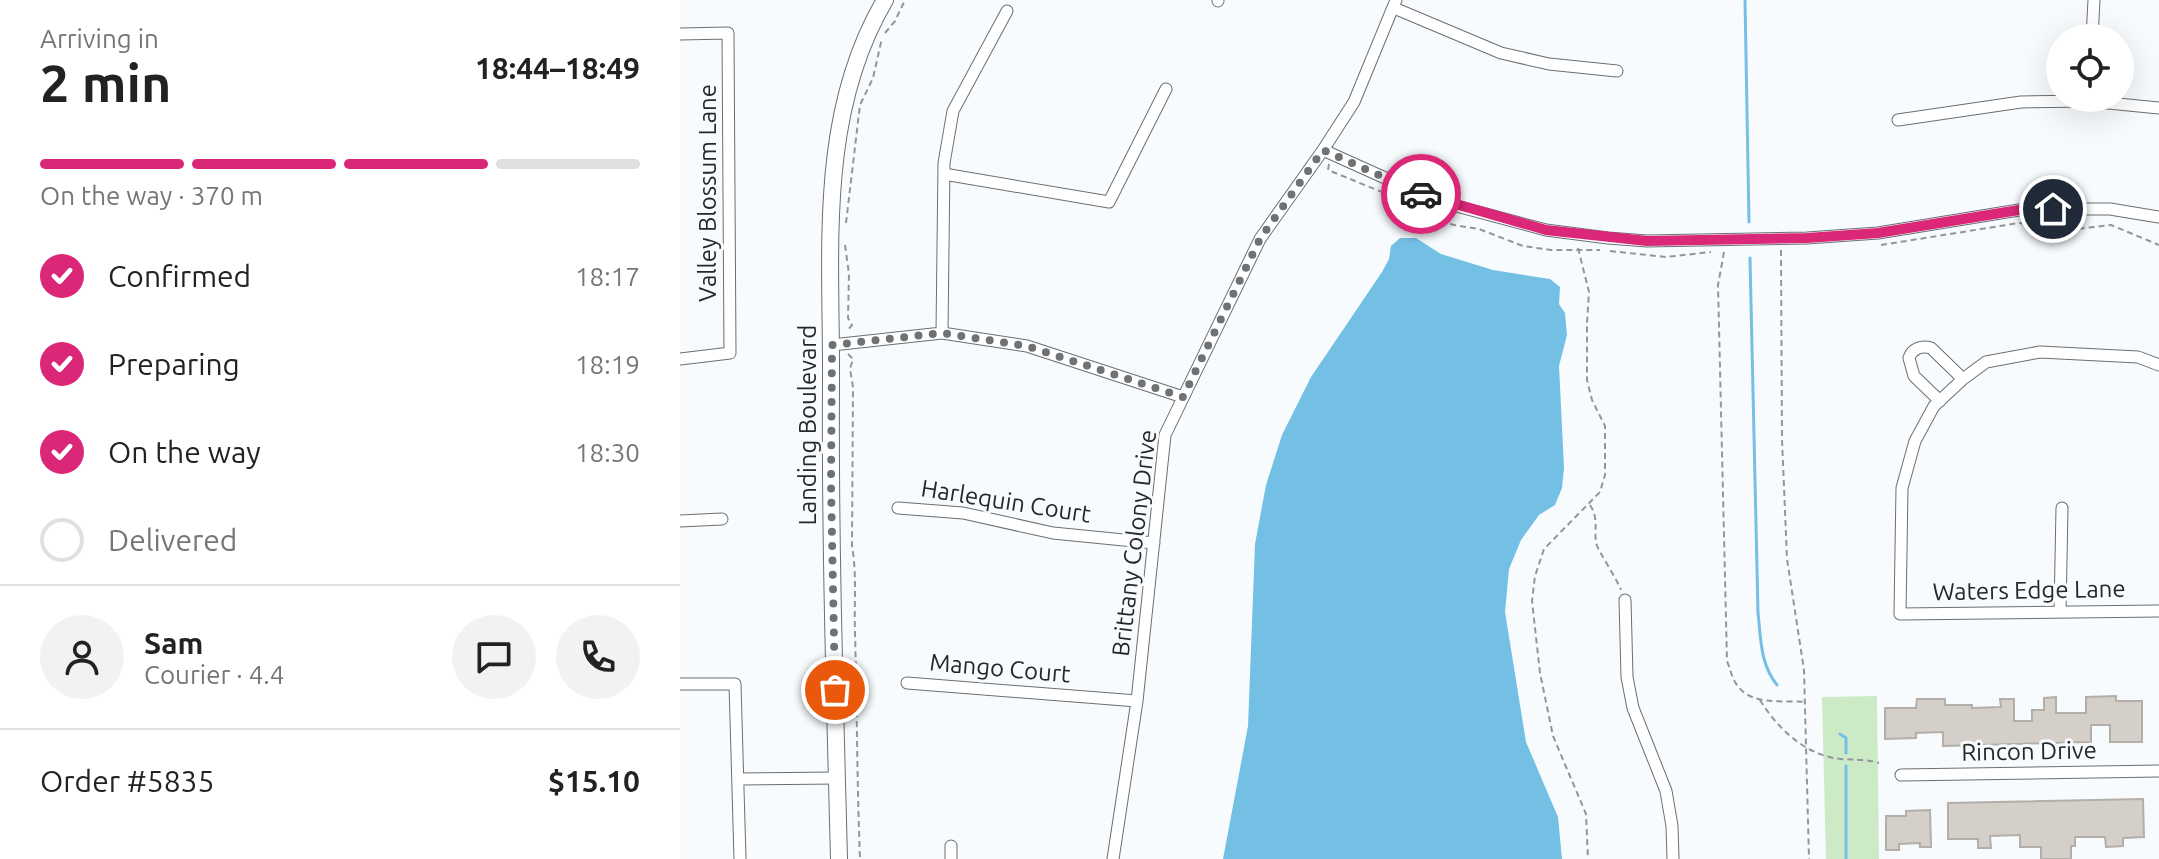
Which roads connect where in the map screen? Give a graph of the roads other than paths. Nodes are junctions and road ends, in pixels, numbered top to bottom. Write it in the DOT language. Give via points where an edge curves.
graph roads {
  1 [pos="885,0"];
  2 [pos="2094,0"];
  3 [pos="1395,4"];
  4 [pos="1007,11"];
  5 [pos="2093,24"];
  6 [pos="680,34"];
  7 [pos="1617,71"];
  8 [pos="1166,89"];
  9 [pos="2046,101"];
  10 [pos="2134,105"];
  11 [pos="2159,108"];
  12 [pos="1898,120"];
  13 [pos="1329,153"];
  14 [pos="944,174"];
  15 [pos="2159,217"];
  16 [pos="942,333"];
  17 [pos="840,344"];
  18 [pos="680,359"];
  19 [pos="2159,365"];
  20 [pos="1963,379"];
  21 [pos="1183,397"];
  22 [pos="1940,401"];
  23 [pos="898,508"];
  24 [pos="2062,508"];
  25 [pos="722,519"];
  26 [pos="680,521"];
  27 [pos="1154,543"];
  28 [pos="1625,600"];
  29 [pos="2060,611"];
  30 [pos="2159,611"];
  31 [pos="907,683"];
  32 [pos="680,684"];
  33 [pos="1137,701"];
  34 [pos="2159,771"];
  35 [pos="1901,775"];
  36 [pos="837,778"];
  37 [pos="738,779"];
  38 [pos="951,846"];
  39 [pos="740,859"];
  40 [pos="839,859"];
  41 [pos="951,859"];
  42 [pos="1113,859"];
  43 [pos="1673,859"];
  1 -- 17 [label="street, Landing Boulevard" via="869,26 846,89 835,158 829,227"];
  2 -- 5 [label="street"];
  3 -- 7 [label="street" via="1501,53"];
  3 -- 13 [label="street, Brittany Colony Drive"];
  4 -- 14 [label="street" via="953,111"];
  6 -- 18 [label="street, Valley Blossum Lane" via="728,33 730,353"];
  8 -- 14 [label="street" via="1109,202"];
  9 -- 12 [label="street"];
  10 -- 11 [label="street"];
  13 -- 15 [label="street" via="1434,200 1546,230 1608,238 1835,236 2025,209 2110,209"];
  13 -- 21 [label="street, Brittany Colony Drive" via="1260,239"];
  14 -- 16 [label="street"];
  16 -- 17 [label="street"];
  16 -- 21 [label="street" via="1027,346"];
  17 -- 36 [label="street, Landing Boulevard" via="831,485"];
  19 -- 20 [label="street" via="2138,357 2040,352 1986,362"];
  20 -- 22 [label="street"];
  20 -- 22 [label="street" via="1931,348 1913,351 1911,372"];
  21 -- 27 [label="street, Brittany Colony Drive" via="1165,435"];
  22 -- 29 [label="street, Waters Edge Lane" via="1915,441 1902,488 1900,614"];
  23 -- 27 [label="street, Harlequin Court"];
  24 -- 29 [label="street"];
  25 -- 26 [label="street"];
  27 -- 33 [label="street, Brittany Colony Drive"];
  28 -- 43 [label="street" via="1627,677 1633,708 1666,791"];
  29 -- 30 [label="street, Waters Edge Lane"];
  31 -- 33 [label="street, Mango Court"];
  32 -- 37 [label="street" via="735,684"];
  33 -- 42 [label="street, Brittany Colony Drive"];
  34 -- 35 [label="street, Rincon Drive"];
  36 -- 37 [label="street"];
  36 -- 40 [label="street, Landing Boulevard"];
  37 -- 39 [label="street"];
  38 -- 41 [label="street"];
}
